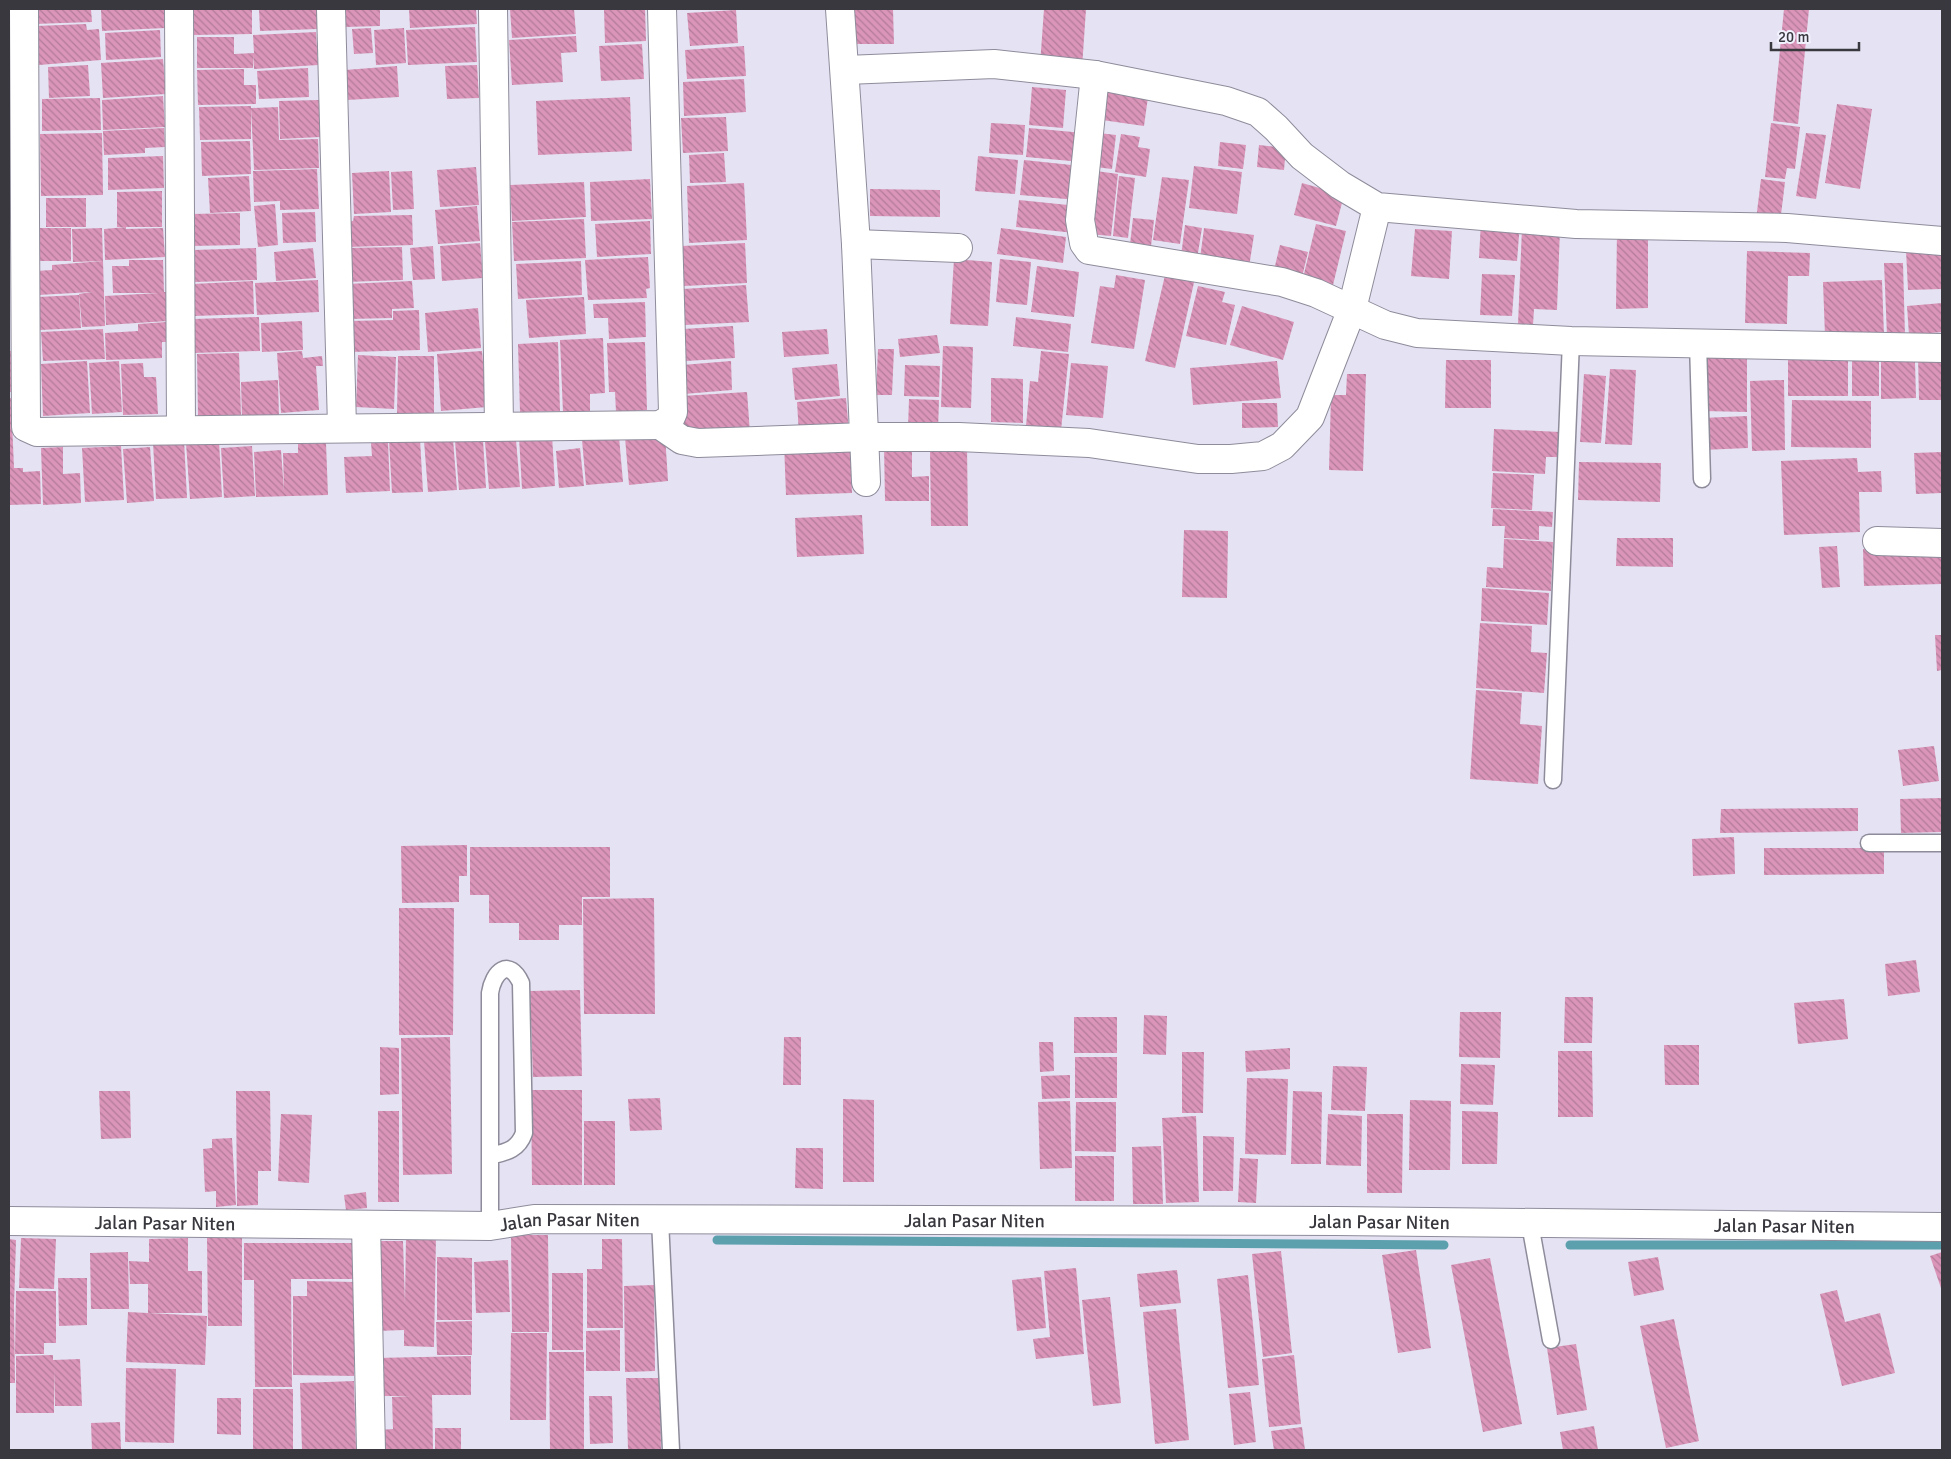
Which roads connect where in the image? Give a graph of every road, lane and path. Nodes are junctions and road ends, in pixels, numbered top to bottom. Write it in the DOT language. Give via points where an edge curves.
graph roads {
  1 [pos="24,9"];
  2 [pos="179,9"];
  3 [pos="331,9"];
  4 [pos="493,9"];
  5 [pos="662,9"];
  6 [pos="840,9"];
  7 [pos="846,70"];
  8 [pos="1095,74"];
  9 [pos="1377,207"];
  10 [pos="1942,241"];
  11 [pos="856,244"];
  12 [pos="958,248"];
  13 [pos="1352,310"];
  14 [pos="1571,341"];
  15 [pos="1698,343"];
  16 [pos="1942,348"];
  17 [pos="660,425"];
  18 [pos="499,426"];
  19 [pos="342,427"];
  20 [pos="181,429"];
  21 [pos="866,436"];
  22 [pos="1702,478"];
  23 [pos="866,482"];
  24 [pos="1877,541"];
  25 [pos="1942,543"];
  26 [pos="1553,780"];
  27 [pos="1869,843"];
  28 [pos="1942,843"];
  29 [pos="490,1156"];
  30 [pos="660,1220"];
  31 [pos="9,1221"];
  32 [pos="1530,1224"];
  33 [pos="366,1225"];
  34 [pos="490,1226"];
  35 [pos="1942,1228"];
  36 [pos="1551,1340"];
  37 [pos="371,1450"];
  38 [pos="671,1450"];
  1 -- 20 [label="street" via="26,427 37,432"];
  2 -- 20 [label="street"];
  3 -- 19 [label="street"];
  4 -- 18 [label="street"];
  5 -- 17 [label="street" via="672,412 670,419"];
  6 -- 7 [label="street"];
  7 -- 8 [label="street" via="994,64"];
  7 -- 11 [label="street"];
  8 -- 9 [label="street" via="1226,101 1258,112 1302,156 1340,185"];
  8 -- 13 [label="street" via="1080,220 1084,244 1090,250 1282,282"];
  9 -- 10 [label="street" via="1576,224 1787,228"];
  9 -- 13 [label="street"];
  11 -- 12 [label="street"];
  11 -- 21 [label="street"];
  13 -- 14 [label="street" via="1385,326 1417,333"];
  13 -- 21 [label="street" via="1310,417 1282,446 1263,456 1198,459 1089,443"];
  14 -- 15 [label="street"];
  14 -- 26 [label="lane"];
  15 -- 16 [label="street"];
  15 -- 22 [label="lane"];
  17 -- 18 [label="street"];
  17 -- 21 [label="street" via="682,440 698,442"];
  18 -- 19 [label="street"];
  19 -- 20 [label="street"];
  21 -- 23 [label="street"];
  24 -- 25 [label="street"];
  27 -- 28 [label="lane"];
  29 -- 29 [label="lane" via="490,993 494,976 510,969 515,971 521,983 524,1132 521,1142 512,1151"];
  29 -- 34 [label="lane"];
  30 -- 32 [label="street, Jalan Pasar Niten"];
  30 -- 34 [label="street, Jalan Pasar Niten" via="534,1219"];
  30 -- 38 [label="lane"];
  31 -- 33 [label="street, Jalan Pasar Niten"];
  32 -- 35 [label="street, Jalan Pasar Niten"];
  32 -- 36 [label="lane"];
  33 -- 34 [label="street, Jalan Pasar Niten"];
  33 -- 37 [label="street"];
}
